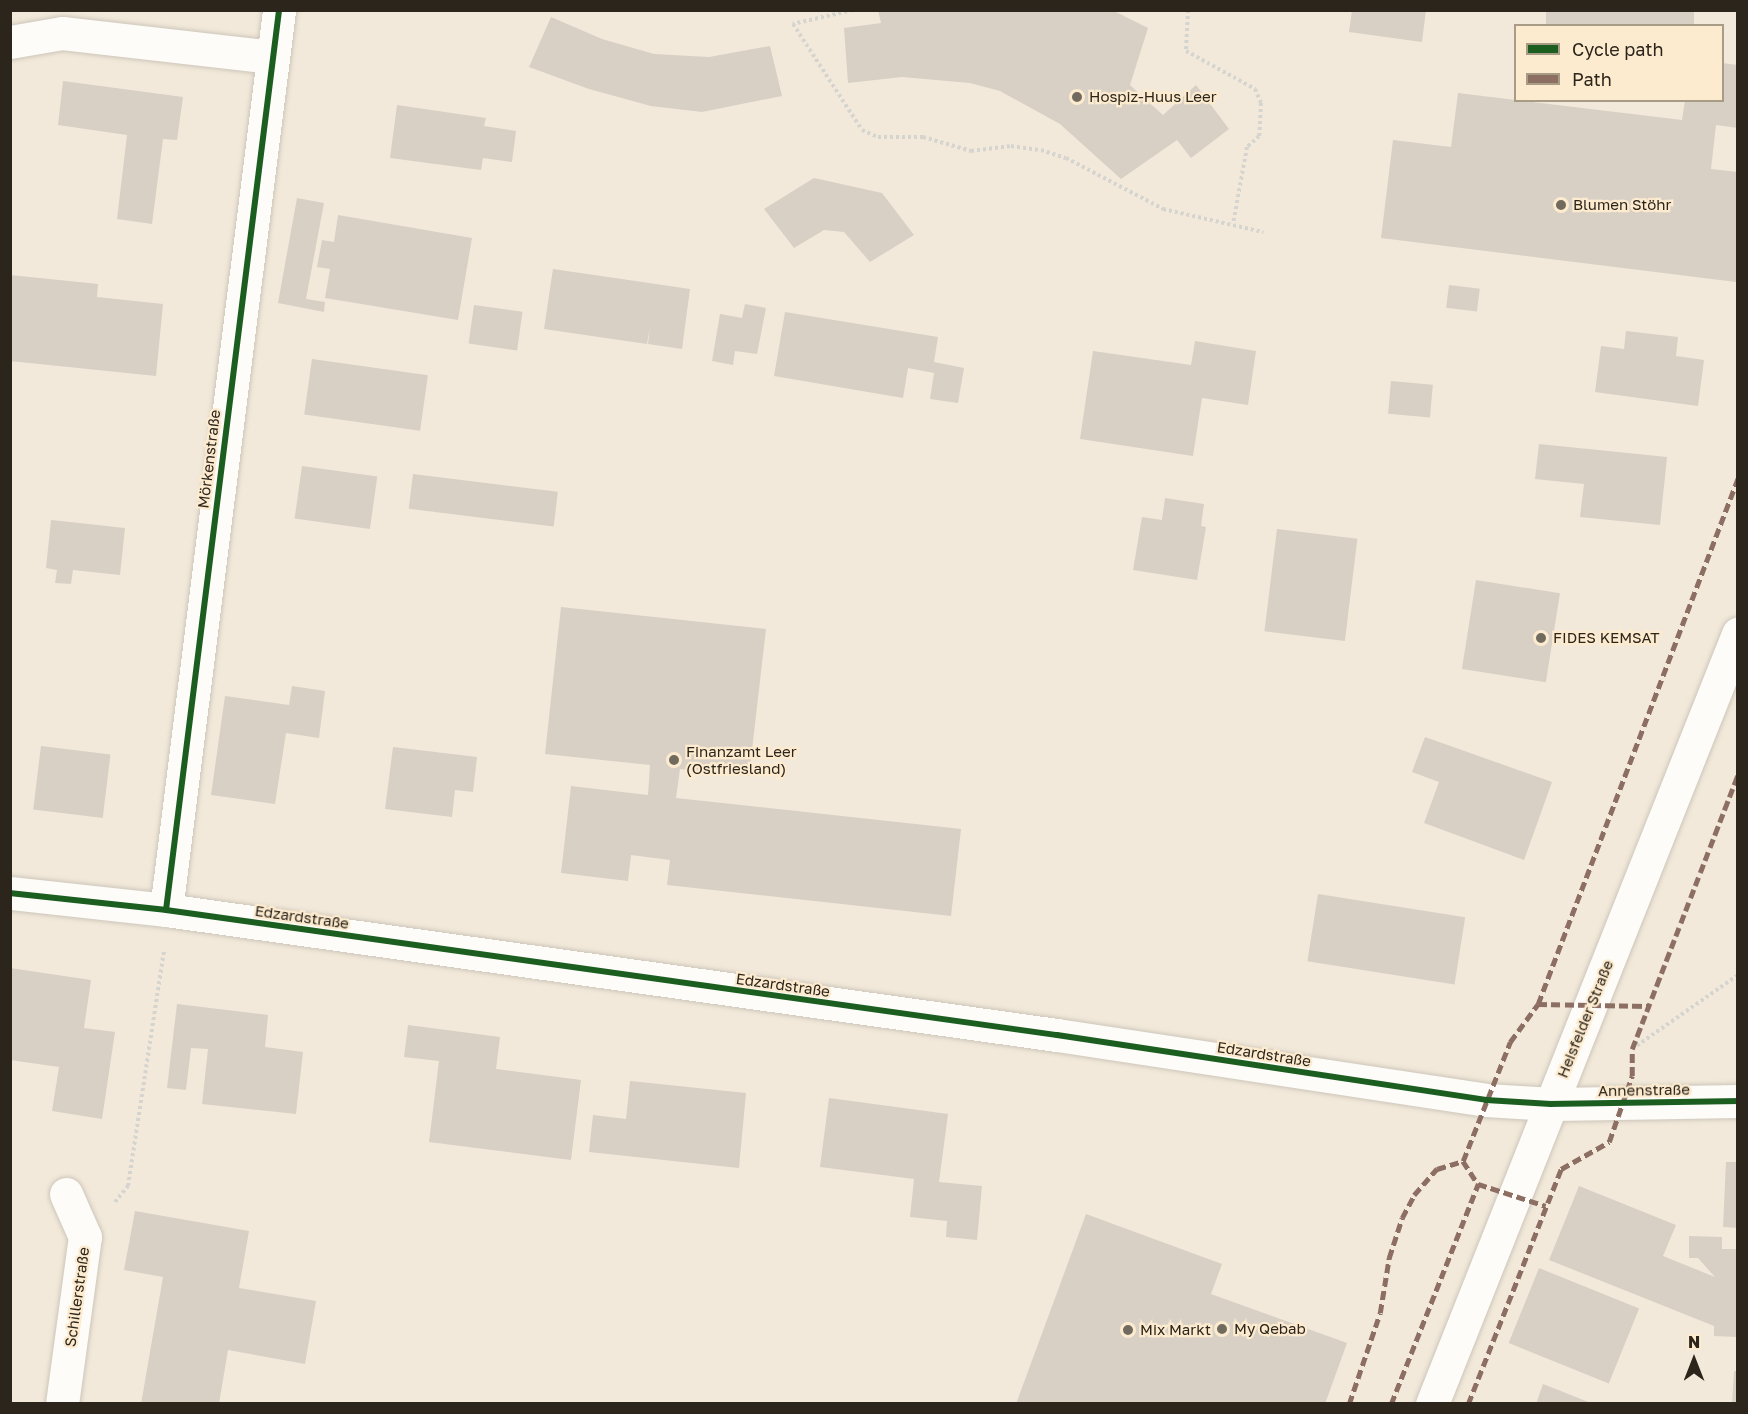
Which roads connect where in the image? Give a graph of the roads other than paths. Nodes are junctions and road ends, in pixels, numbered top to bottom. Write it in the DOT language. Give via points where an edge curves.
graph roads {
  1 [pos="279,10"];
  2 [pos="10,42"];
  3 [pos="273,57"];
  4 [pos="1737,634"];
  5 [pos="10,893"];
  6 [pos="166,910"];
  7 [pos="1737,1101"];
  8 [pos="1551,1104"];
  9 [pos="66,1194"];
  10 [pos="62,1404"];
  11 [pos="1432,1404"];
  1 -- 3 [label="street, Mörkenstraße"];
  2 -- 3 [label="street" via="62,33"];
  3 -- 6 [label="street, Mörkenstraße"];
  4 -- 8 [label="street, Heisfelder Straße"];
  5 -- 6 [label="street, Edzardstraße"];
  6 -- 8 [label="street, Edzardstraße" via="1069,1036 1486,1100"];
  7 -- 8 [label="street, Annenstraße"];
  8 -- 11 [label="street, Heisfelder Straße"];
  9 -- 10 [label="street, Schillerstraße" via="86,1237"];
}
